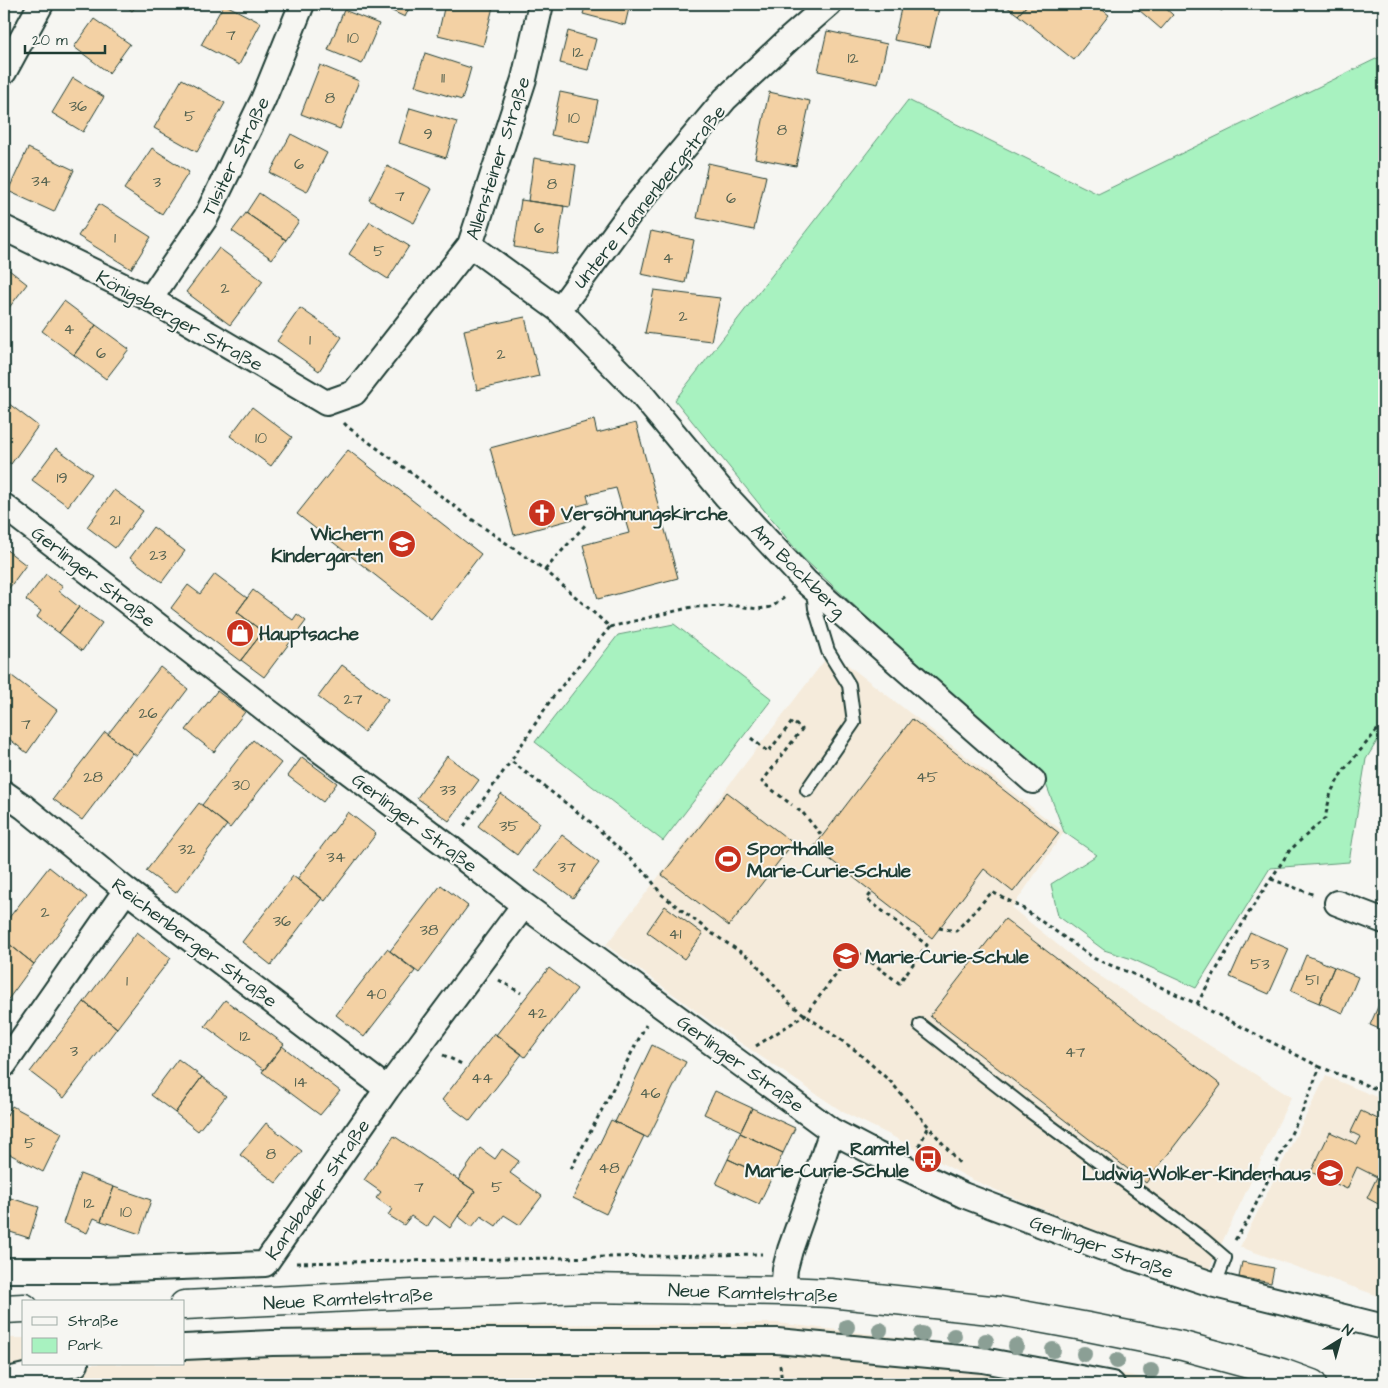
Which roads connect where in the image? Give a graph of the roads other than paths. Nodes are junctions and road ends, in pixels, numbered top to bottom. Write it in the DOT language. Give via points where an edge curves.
graph roads {
  1 [pos="41,4"];
  2 [pos="302,4"];
  3 [pos="541,4"];
  4 [pos="829,4"];
  5 [pos="4,72"];
  6 [pos="4,228"];
  7 [pos="470,245"];
  8 [pos="150,299"];
  9 [pos="559,310"];
  10 [pos="326,403"];
  11 [pos="4,506"];
  12 [pos="809,586"];
  13 [pos="1033,781"];
  14 [pos="806,790"];
  15 [pos="4,793"];
  16 [pos="126,890"];
  17 [pos="1337,903"];
  18 [pos="524,905"];
  19 [pos="1384,921"];
  20 [pos="920,1025"];
  21 [pos="4,1065"];
  22 [pos="388,1089"];
  23 [pos="832,1131"];
  24 [pos="4,1270"];
  25 [pos="1215,1285"];
  26 [pos="783,1291"];
  27 [pos="185,1305"];
  28 [pos="22,1308"];
  29 [pos="4,1309"];
  30 [pos="1384,1327"];
  31 [pos="185,1347"];
  32 [pos="68,1366"];
  33 [pos="4,1381"];
  34 [pos="1103,1384"];
  35 [pos="1312,1384"];
  1 -- 5 [label="street"];
  2 -- 8 [label="street, Tilsiter Straße" via="263,100 206,217"];
  3 -- 7 [label="street, Allensteiner Straße" via="524,79"];
  4 -- 9 [label="street, Untere Tannenbergstraße" via="725,99 633,209"];
  6 -- 8 [label="street, Königsberger Straße"];
  7 -- 9 [label="street, Am Bockberg"];
  7 -- 10 [label="street, Allensteiner Straße" via="354,393"];
  8 -- 10 [label="street, Königsberger Straße"];
  9 -- 12 [label="street, Am Bockberg" via="642,395 726,496"];
  11 -- 18 [label="street, Gerlinger Straße"];
  12 -- 13 [label="street, Am Bockberg"];
  12 -- 14 [label="lane" via="828,651 849,686 854,722"];
  15 -- 16 [label="street, Reichenberger Straße"];
  16 -- 21 [label="street"];
  16 -- 22 [label="street, Reichenberger Straße"];
  17 -- 19 [label="street"];
  18 -- 22 [label="street, Karlsbader Straße"];
  18 -- 23 [label="street, Gerlinger Straße"];
  20 -- 25 [label="lane" via="1225,1258"];
  22 -- 24 [label="street, Karlsbader Straße" via="270,1257 100,1270"];
  23 -- 25 [label="street, Gerlinger Straße" via="962,1195 1100,1247"];
  23 -- 26 [label="street" via="790,1250"];
  25 -- 30 [label="street, Gerlinger Straße"];
  26 -- 27 [label="main road, Neue Ramtelstraße" via="584,1288"];
  26 -- 35 [label="main road, Neue Ramtelstraße" via="1000,1311 1183,1346"];
  28 -- 29 [label="main road"];
  31 -- 34 [label="street" via="426,1341 777,1341 983,1360"];
  32 -- 33 [label="street"];
}
